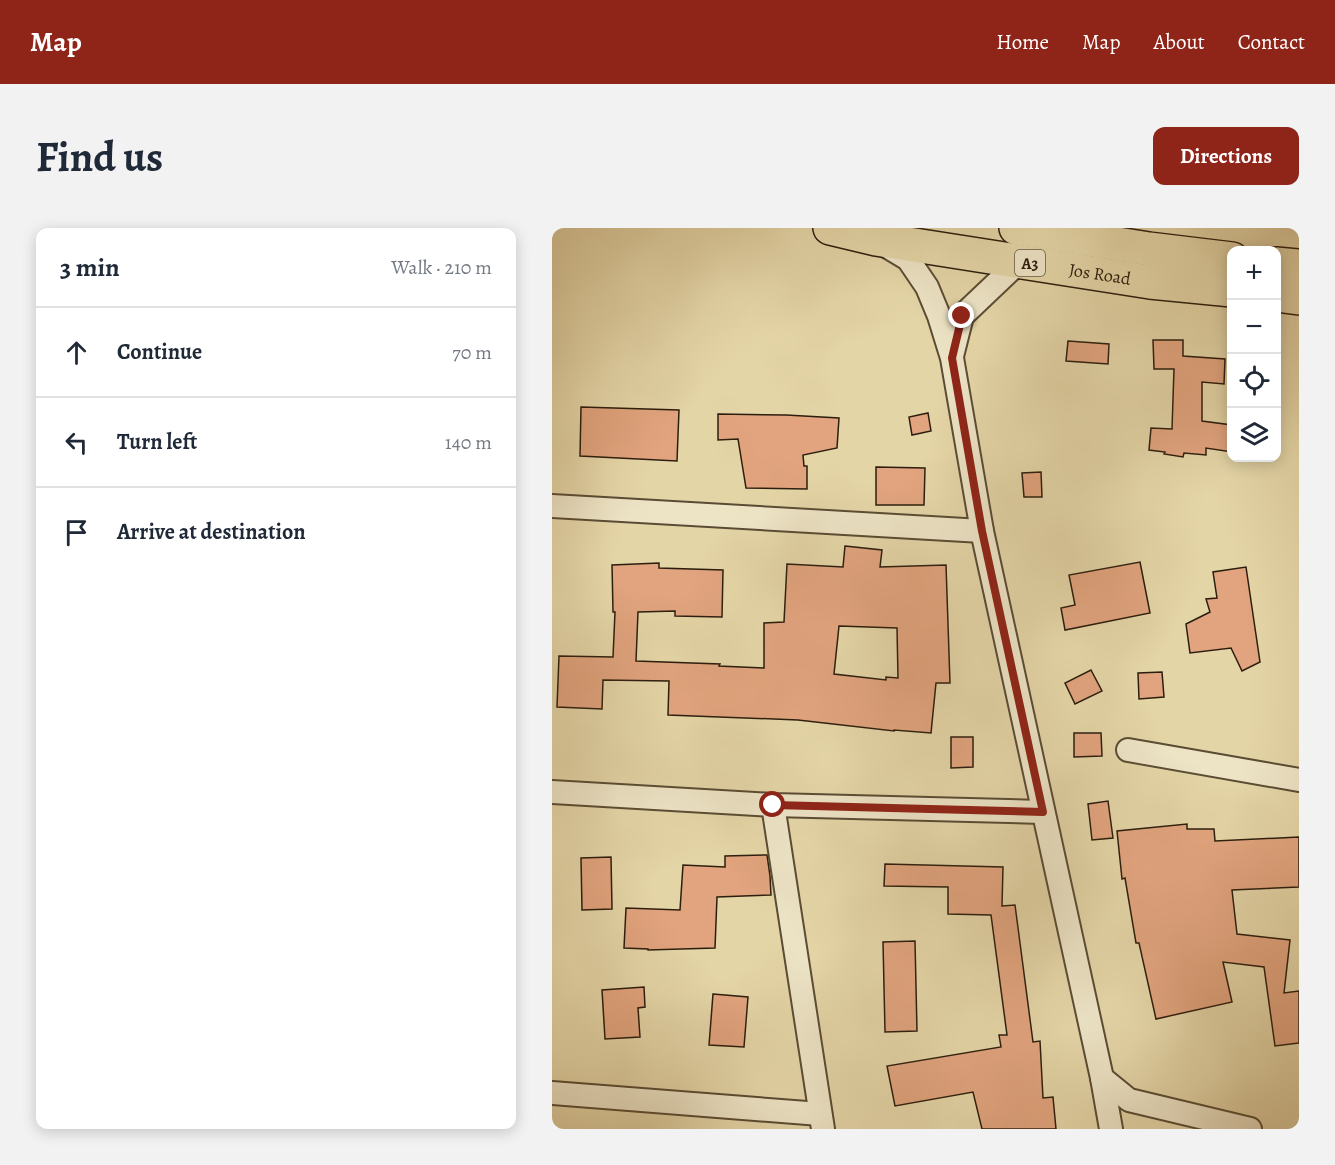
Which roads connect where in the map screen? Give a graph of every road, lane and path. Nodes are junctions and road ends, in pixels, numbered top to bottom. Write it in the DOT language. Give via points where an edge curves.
graph roads {
  1 [pos="830,228"];
  2 [pos="1016,228"];
  3 [pos="876,239"];
  4 [pos="1227,257"];
  5 [pos="1020,261"];
  6 [pos="1281,264"];
  7 [pos="1299,266"];
  8 [pos="1227,290"];
  9 [pos="1281,296"];
  10 [pos="1299,298"];
  11 [pos="952,358"];
  12 [pos="552,506"];
  13 [pos="982,531"];
  14 [pos="1128,750"];
  15 [pos="1299,780"];
  16 [pos="552,792"];
  17 [pos="773,805"];
  18 [pos="1043,812"];
  19 [pos="1102,1078"];
  20 [pos="552,1093"];
  21 [pos="822,1121"];
  22 [pos="1111,1129"];
  23 [pos="1250,1129"];
  1 -- 3 [label="highway, Jos Road / A3"];
  2 -- 4 [label="highway, Jos Road / A3"];
  3 -- 5 [label="highway, Jos Road / A3"];
  3 -- 11 [label="street" via="908,259 927,287"];
  5 -- 8 [label="highway, Jos Road / A3" via="1150,282"];
  5 -- 11 [label="street" via="962,316"];
  6 -- 7 [label="highway"];
  9 -- 10 [label="highway"];
  11 -- 13 [label="street"];
  12 -- 13 [label="street"];
  13 -- 18 [label="street"];
  14 -- 15 [label="street"];
  16 -- 17 [label="street"];
  17 -- 18 [label="street"];
  17 -- 21 [label="street"];
  18 -- 19 [label="street"];
  19 -- 22 [label="street"];
  19 -- 23 [label="street" via="1129,1100"];
  20 -- 21 [label="street"];
}
